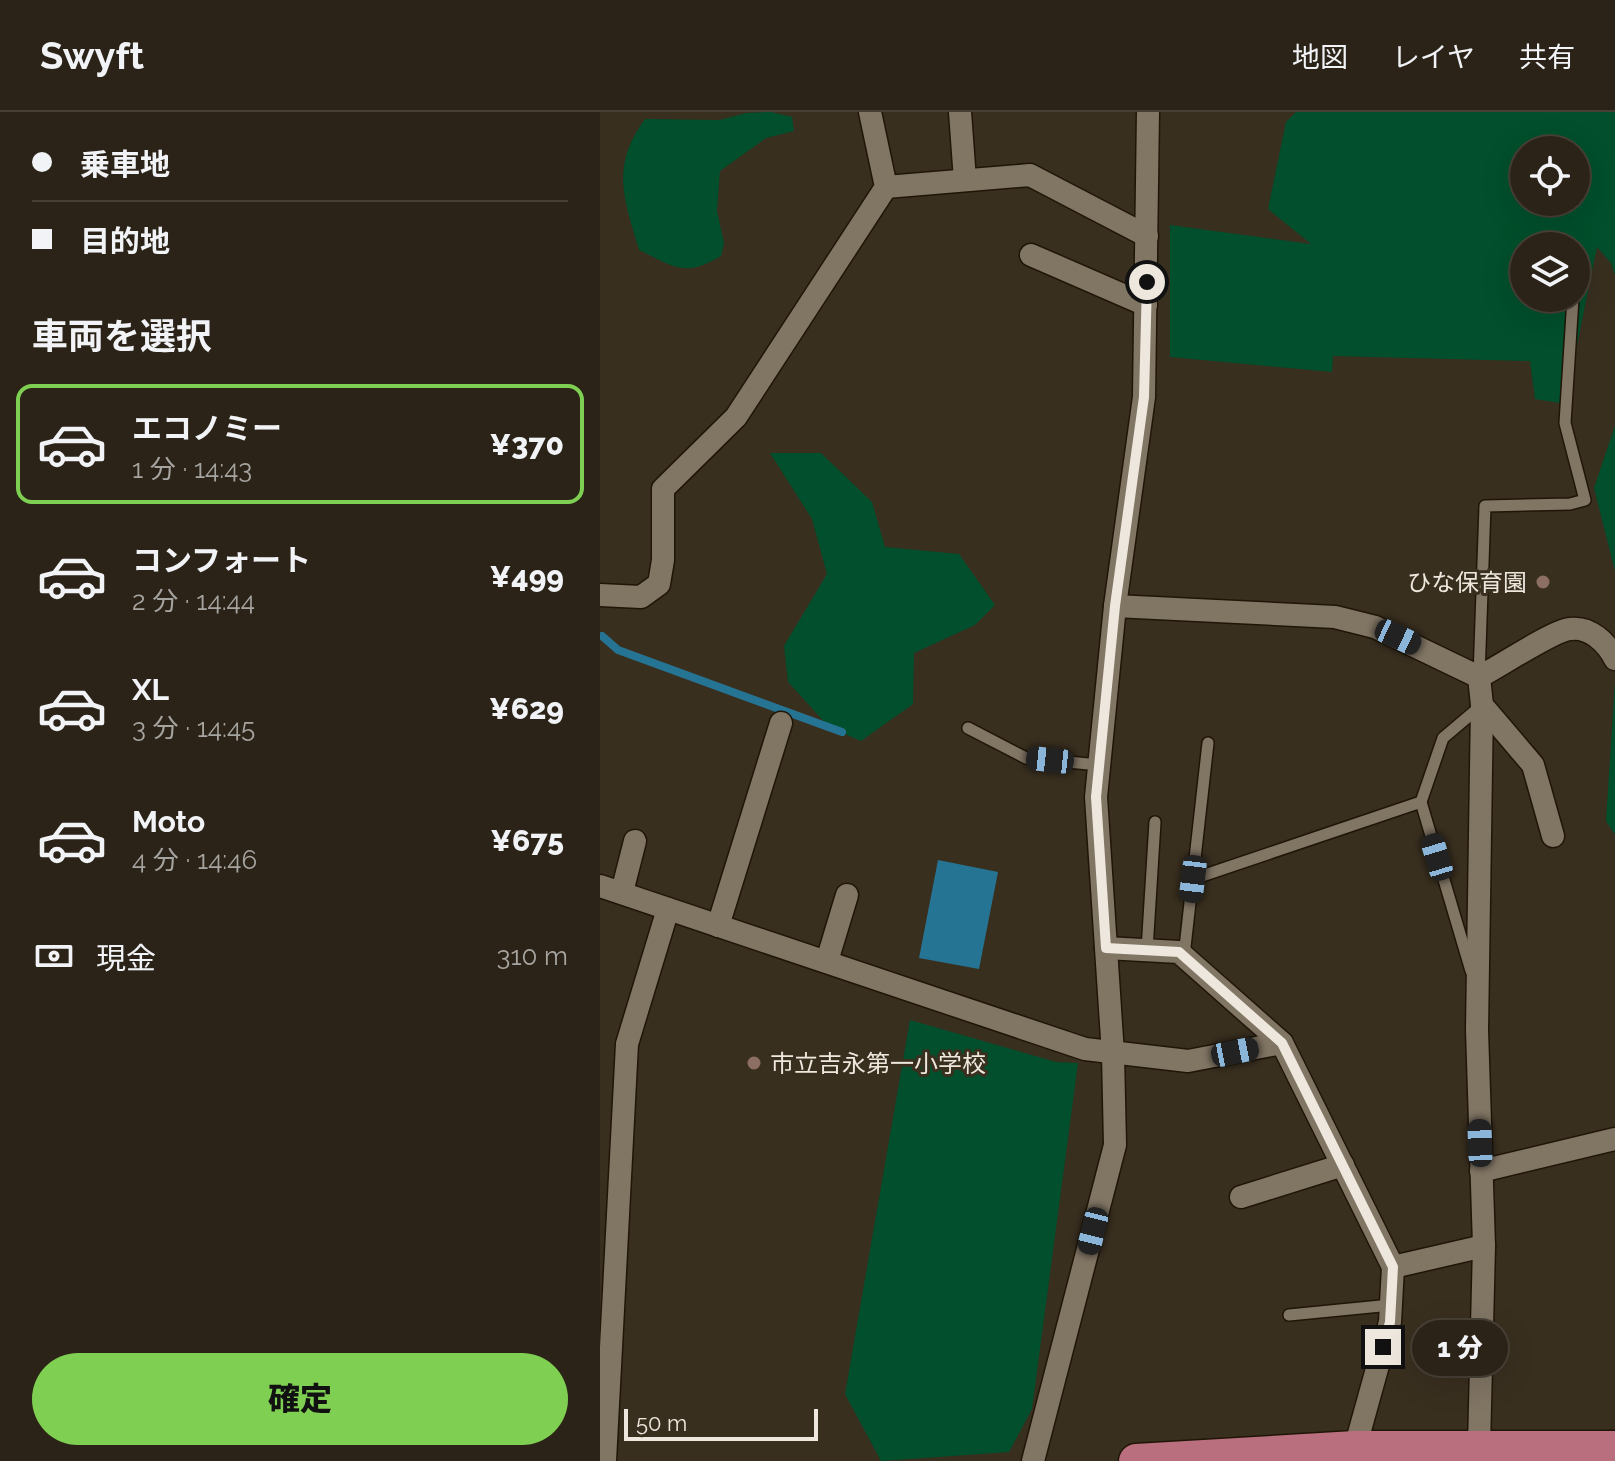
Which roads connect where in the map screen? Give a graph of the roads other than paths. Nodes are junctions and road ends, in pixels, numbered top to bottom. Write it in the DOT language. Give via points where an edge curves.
graph roads {
  1 [pos="870,112"];
  2 [pos="960,112"];
  3 [pos="1148,112"];
  4 [pos="965,180"];
  5 [pos="886,187"];
  6 [pos="1147,236"];
  7 [pos="1031,255"];
  8 [pos="1146,305"];
  9 [pos="1572,312"];
  10 [pos="600,595"];
  11 [pos="1115,606"];
  12 [pos="1615,659"];
  13 [pos="1479,677"];
  14 [pos="1482,705"];
  15 [pos="781,723"];
  16 [pos="968,728"];
  17 [pos="1208,743"];
  18 [pos="1099,765"];
  19 [pos="1421,802"];
  20 [pos="1155,822"];
  21 [pos="1553,836"];
  22 [pos="635,841"];
  23 [pos="1193,879"];
  24 [pos="611,889"];
  25 [pos="847,895"];
  26 [pos="668,909"];
  27 [pos="718,926"];
  28 [pos="1106,948"];
  29 [pos="1147,950"];
  30 [pos="1184,956"];
  31 [pos="827,961"];
  32 [pos="1478,995"];
  33 [pos="1282,1043"];
  34 [pos="1113,1054"];
  35 [pos="1615,1139"];
  36 [pos="1343,1165"];
  37 [pos="1481,1171"];
  38 [pos="1241,1197"];
  39 [pos="1484,1246"];
  40 [pos="1393,1267"];
  41 [pos="1391,1305"];
  42 [pos="1289,1315"];
  43 [pos="605,1385"];
  44 [pos="1479,1446"];
  45 [pos="1615,1448"];
  46 [pos="1355,1454"];
  47 [pos="1208,1459"];
  48 [pos="605,1461"];
  49 [pos="1033,1461"];
  50 [pos="1136,1461"];
  1 -- 5 [label="street"];
  2 -- 4 [label="street"];
  3 -- 6 [label="street"];
  4 -- 5 [label="street"];
  4 -- 6 [label="street" via="1030,175"];
  5 -- 10 [label="street" via="736,417 663,489 659,584 641,597"];
  6 -- 8 [label="street"];
  7 -- 8 [label="street"];
  8 -- 11 [label="street" via="1144,397"];
  9 -- 13 [label="lane" via="1565,423 1585,500 1485,506"];
  11 -- 13 [label="street" via="1335,617 1375,627"];
  11 -- 18 [label="street"];
  12 -- 13 [label="street" via="1608,645 1589,632 1569,629"];
  13 -- 14 [label="street"];
  14 -- 19 [label="lane" via="1443,738"];
  14 -- 21 [label="street" via="1533,765"];
  14 -- 32 [label="street"];
  15 -- 27 [label="street"];
  16 -- 18 [label="lane" via="1026,758"];
  17 -- 23 [label="lane"];
  18 -- 28 [label="street" via="1096,797"];
  19 -- 23 [label="lane"];
  19 -- 32 [label="lane"];
  20 -- 29 [label="lane"];
  22 -- 24 [label="street"];
  23 -- 30 [label="lane"];
  24 -- 26 [label="street"];
  25 -- 31 [label="street"];
  26 -- 27 [label="street"];
  26 -- 43 [label="street" via="627,1044"];
  27 -- 31 [label="street"];
  28 -- 29 [label="street"];
  28 -- 34 [label="street"];
  29 -- 30 [label="street"];
  30 -- 33 [label="street"];
  31 -- 34 [label="street"];
  32 -- 37 [label="street"];
  33 -- 34 [label="street" via="1188,1061"];
  33 -- 36 [label="street"];
  34 -- 49 [label="street" via="1115,1145"];
  35 -- 37 [label="street"];
  36 -- 38 [label="street"];
  36 -- 40 [label="street"];
  37 -- 39 [label="street"];
  39 -- 40 [label="street"];
  39 -- 44 [label="street"];
  40 -- 41 [label="street"];
  41 -- 42 [label="lane"];
  41 -- 46 [label="street"];
  43 -- 48 [label="street"];
  44 -- 45 [label="main road"];
  44 -- 46 [label="main road"];
  46 -- 47 [label="main road"];
  47 -- 50 [label="main road"];
}
